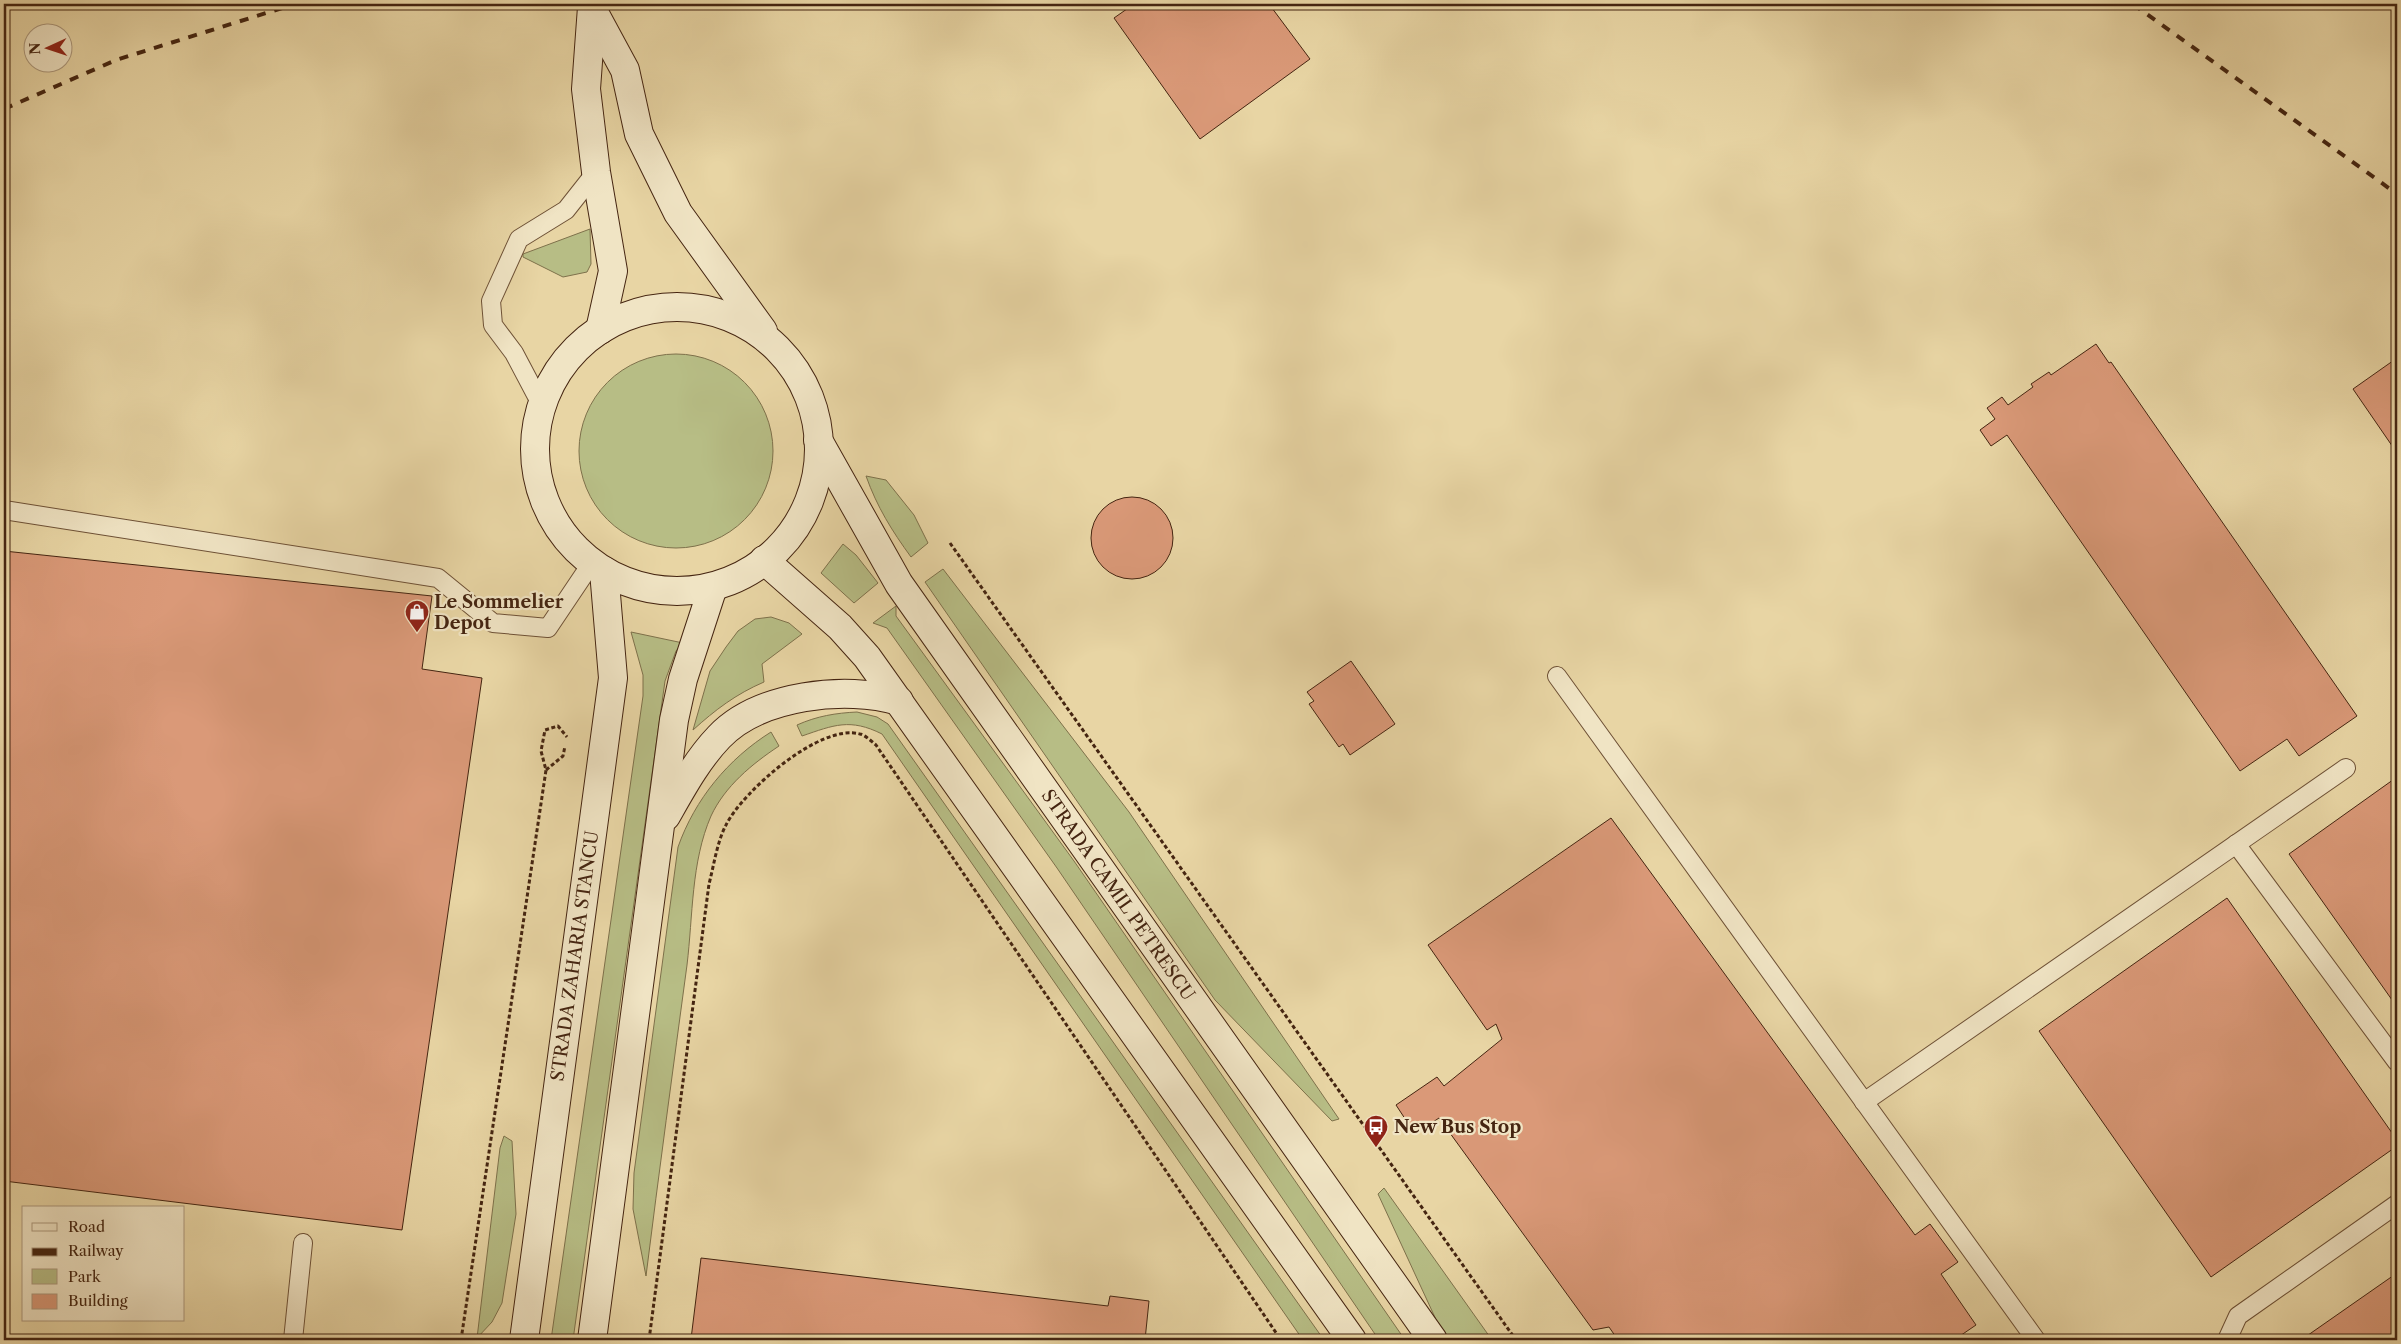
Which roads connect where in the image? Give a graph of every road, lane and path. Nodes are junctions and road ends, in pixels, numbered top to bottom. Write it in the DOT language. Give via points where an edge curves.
graph roads {
  1 [pos="592,6"];
  2 [pos="596,172"];
  3 [pos="600,330"];
  4 [pos="774,346"];
  5 [pos="542,406"];
  6 [pos="818,440"];
  7 [pos="4,510"];
  8 [pos="950,543"];
  9 [pos="764,560"];
  10 [pos="598,567"];
  11 [pos="714,588"];
  12 [pos="1557,676"];
  13 [pos="899,701"];
  14 [pos="2346,768"];
  15 [pos="546,770"];
  16 [pos="661,823"];
  17 [pos="2236,844"];
  18 [pos="2397,1062"];
  19 [pos="1864,1102"];
  20 [pos="2397,1204"];
  21 [pos="303,1243"];
  22 [pos="293,1340"];
  23 [pos="461,1340"];
  24 [pos="524,1340"];
  25 [pos="592,1340"];
  26 [pos="649,1340"];
  27 [pos="1281,1340"];
  28 [pos="1352,1340"];
  29 [pos="1433,1340"];
  30 [pos="1516,1340"];
  31 [pos="2036,1340"];
  32 [pos="2227,1340"];
  1 -- 2 [label="main road" via="586,89"];
  1 -- 4 [label="main road" via="625,70 639,134 678,213"];
  2 -- 3 [label="main road" via="613,270"];
  2 -- 5 [label="lane" via="566,210 519,239 491,300 493,326 514,353"];
  3 -- 4 [label="main road" via="624,317 650,310 676,307 703,309 754,329"];
  3 -- 5 [label="main road" via="575,350 555,376"];
  4 -- 6 [label="main road" via="806,389"];
  5 -- 10 [label="main road" via="535,437 537,470 545,501 560,530"];
  6 -- 9 [label="main road" via="811,495 800,520 784,542"];
  6 -- 29 [label="main road, STRADA CAMIL PETRESCU" via="899,584"];
  7 -- 10 [label="lane" via="438,578 493,623 548,628"];
  8 -- 30 [label="path"];
  9 -- 11 [label="main road" via="741,577"];
  9 -- 13 [label="main road" via="840,627 867,656"];
  10 -- 11 [label="main road" via="631,583 659,590 686,592"];
  10 -- 24 [label="main road, STRADA ZAHARIA STANCU" via="613,678"];
  11 -- 16 [label="main road" via="682,679"];
  12 -- 19 [label="lane"];
  13 -- 16 [label="main road" via="876,696 821,695 781,702 744,717 720,735 702,755"];
  13 -- 28 [label="main road"];
  14 -- 17 [label="lane"];
  15 -- 15 [label="path" via="563,756 568,737 558,726 545,730 541,751"];
  15 -- 23 [label="path"];
  16 -- 25 [label="main road"];
  17 -- 18 [label="lane"];
  17 -- 19 [label="lane"];
  19 -- 31 [label="lane"];
  20 -- 32 [label="lane" via="2238,1316"];
  21 -- 22 [label="lane"];
  26 -- 27 [label="path" via="709,884 725,825 768,774 828,738 849,733 861,734 876,745"];
}
